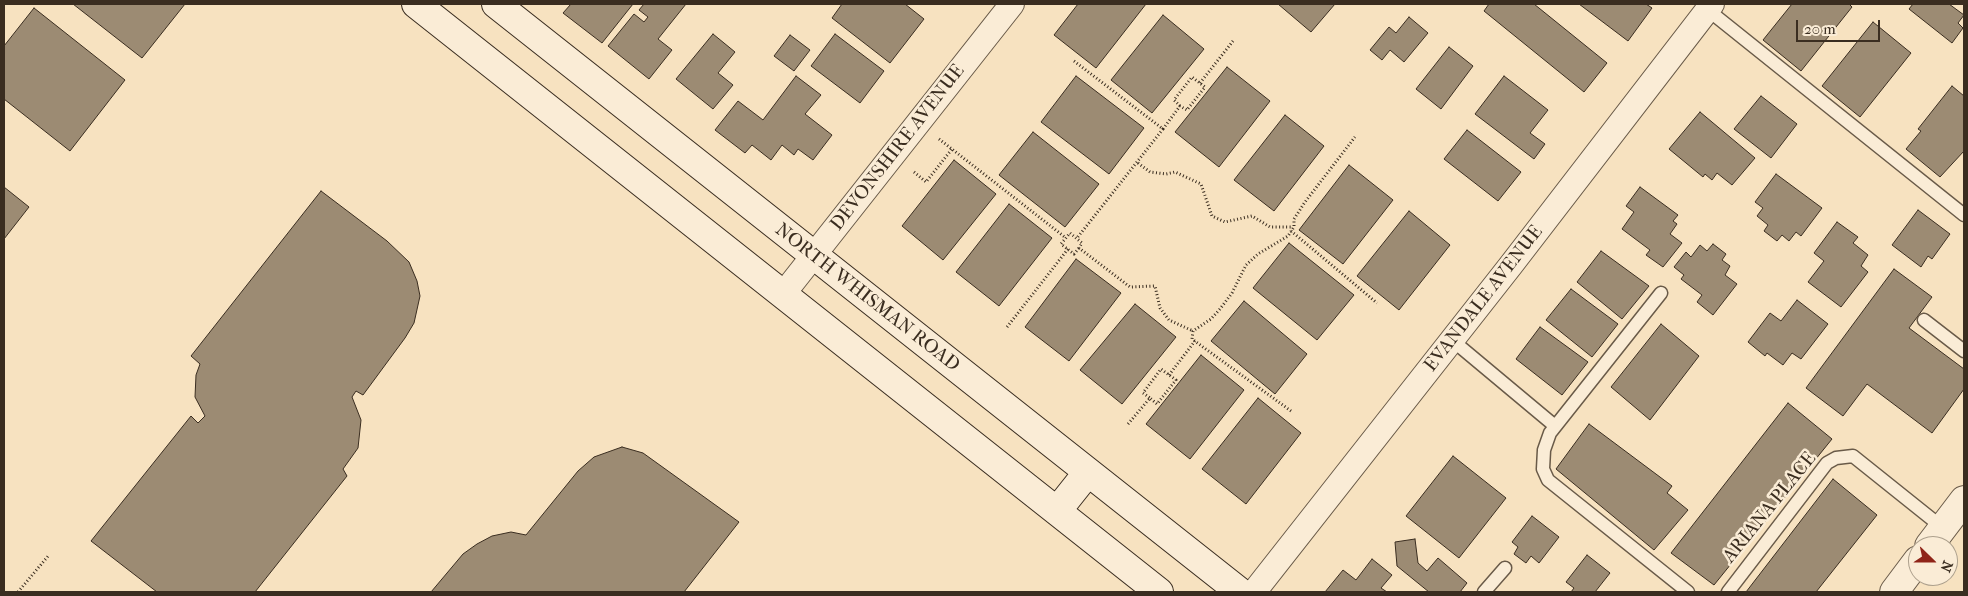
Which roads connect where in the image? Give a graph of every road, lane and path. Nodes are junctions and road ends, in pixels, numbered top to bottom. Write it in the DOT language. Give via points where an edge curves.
graph roads {
  1 [pos="416,4"];
  2 [pos="496,4"];
  3 [pos="1012,4"];
  4 [pos="1710,7"];
  5 [pos="1233,41"];
  6 [pos="1074,61"];
  7 [pos="1200,83"];
  8 [pos="1180,106"];
  9 [pos="1163,129"];
  10 [pos="1355,137"];
  11 [pos="939,139"];
  12 [pos="952,149"];
  13 [pos="1138,162"];
  14 [pos="914,172"];
  15 [pos="1964,215"];
  16 [pos="1294,227"];
  17 [pos="1291,231"];
  18 [pos="1066,238"];
  19 [pos="1077,238"];
  20 [pos="1079,248"];
  21 [pos="1068,249"];
  22 [pos="813,256"];
  23 [pos="784,293"];
  24 [pos="1661,293"];
  25 [pos="1377,303"];
  26 [pos="1924,320"];
  27 [pos="1007,327"];
  28 [pos="1193,330"];
  29 [pos="1452,340"];
  30 [pos="1195,341"];
  31 [pos="1964,350"];
  32 [pos="1170,375"];
  33 [pos="1150,398"];
  34 [pos="1291,411"];
  35 [pos="1128,424"];
  36 [pos="1556,426"];
  37 [pos="1088,472"];
  38 [pos="1964,500"];
  39 [pos="1057,511"];
  40 [pos="1935,536"];
  41 [pos="1937,536"];
  42 [pos="49,555"];
  43 [pos="1505,568"];
  44 [pos="1908,573"];
  45 [pos="18,592"];
  46 [pos="1160,592"];
  47 [pos="1240,592"];
  48 [pos="1254,592"];
  49 [pos="1484,592"];
  50 [pos="1688,592"];
  51 [pos="1728,592"];
  52 [pos="1894,592"];
  1 -- 23 [label="main road"];
  2 -- 22 [label="main road, NORTH WHISMAN ROAD"];
  3 -- 22 [label="street, DEVONSHIRE AVENUE"];
  4 -- 15 [label="lane"];
  4 -- 29 [label="street, EVANDALE AVENUE"];
  5 -- 7 [label="path"];
  6 -- 9 [label="path"];
  7 -- 8 [label="path" via="1205,87 1187,110"];
  7 -- 8 [label="path" via="1192,77 1174,100"];
  8 -- 9 [label="path"];
  9 -- 13 [label="path"];
  10 -- 16 [label="path" via="1305,202 1294,219"];
  11 -- 12 [label="path"];
  12 -- 14 [label="path" via="926,182"];
  12 -- 18 [label="path"];
  13 -- 16 [label="path" via="1150,172 1175,172 1201,184 1212,216 1225,222 1252,216 1270,227"];
  13 -- 19 [label="path"];
  16 -- 17 [label="path"];
  17 -- 25 [label="path"];
  17 -- 28 [label="path" via="1246,265 1220,309"];
  18 -- 19 [label="path" via="1070,233"];
  18 -- 21 [label="path" via="1061,244"];
  19 -- 20 [label="path" via="1082,243"];
  20 -- 21 [label="path" via="1074,254"];
  20 -- 28 [label="path" via="1130,287 1155,286 1160,308 1169,320"];
  21 -- 27 [label="path"];
  22 -- 23 [label="street, DEVONSHIRE AVENUE"];
  22 -- 37 [label="main road, NORTH WHISMAN ROAD"];
  23 -- 39 [label="main road"];
  24 -- 36 [label="lane"];
  26 -- 31 [label="lane"];
  28 -- 30 [label="path" via="1192,339"];
  29 -- 36 [label="lane"];
  29 -- 48 [label="street, EVANDALE AVENUE"];
  30 -- 32 [label="path"];
  30 -- 34 [label="path"];
  32 -- 33 [label="path" via="1176,380 1157,404"];
  32 -- 33 [label="path" via="1161,369 1143,393"];
  33 -- 35 [label="path"];
  36 -- 50 [label="lane" via="1550,432 1544,450 1543,469 1548,480"];
  37 -- 39 [label="main road"];
  37 -- 47 [label="main road, NORTH WHISMAN ROAD"];
  38 -- 41 [label="main road"];
  39 -- 46 [label="main road"];
  40 -- 51 [label="lane, ARIANA PLACE" via="1852,456 1836,458 1827,463"];
  42 -- 45 [label="path"];
  43 -- 49 [label="lane"];
  44 -- 52 [label="main road"];
}
